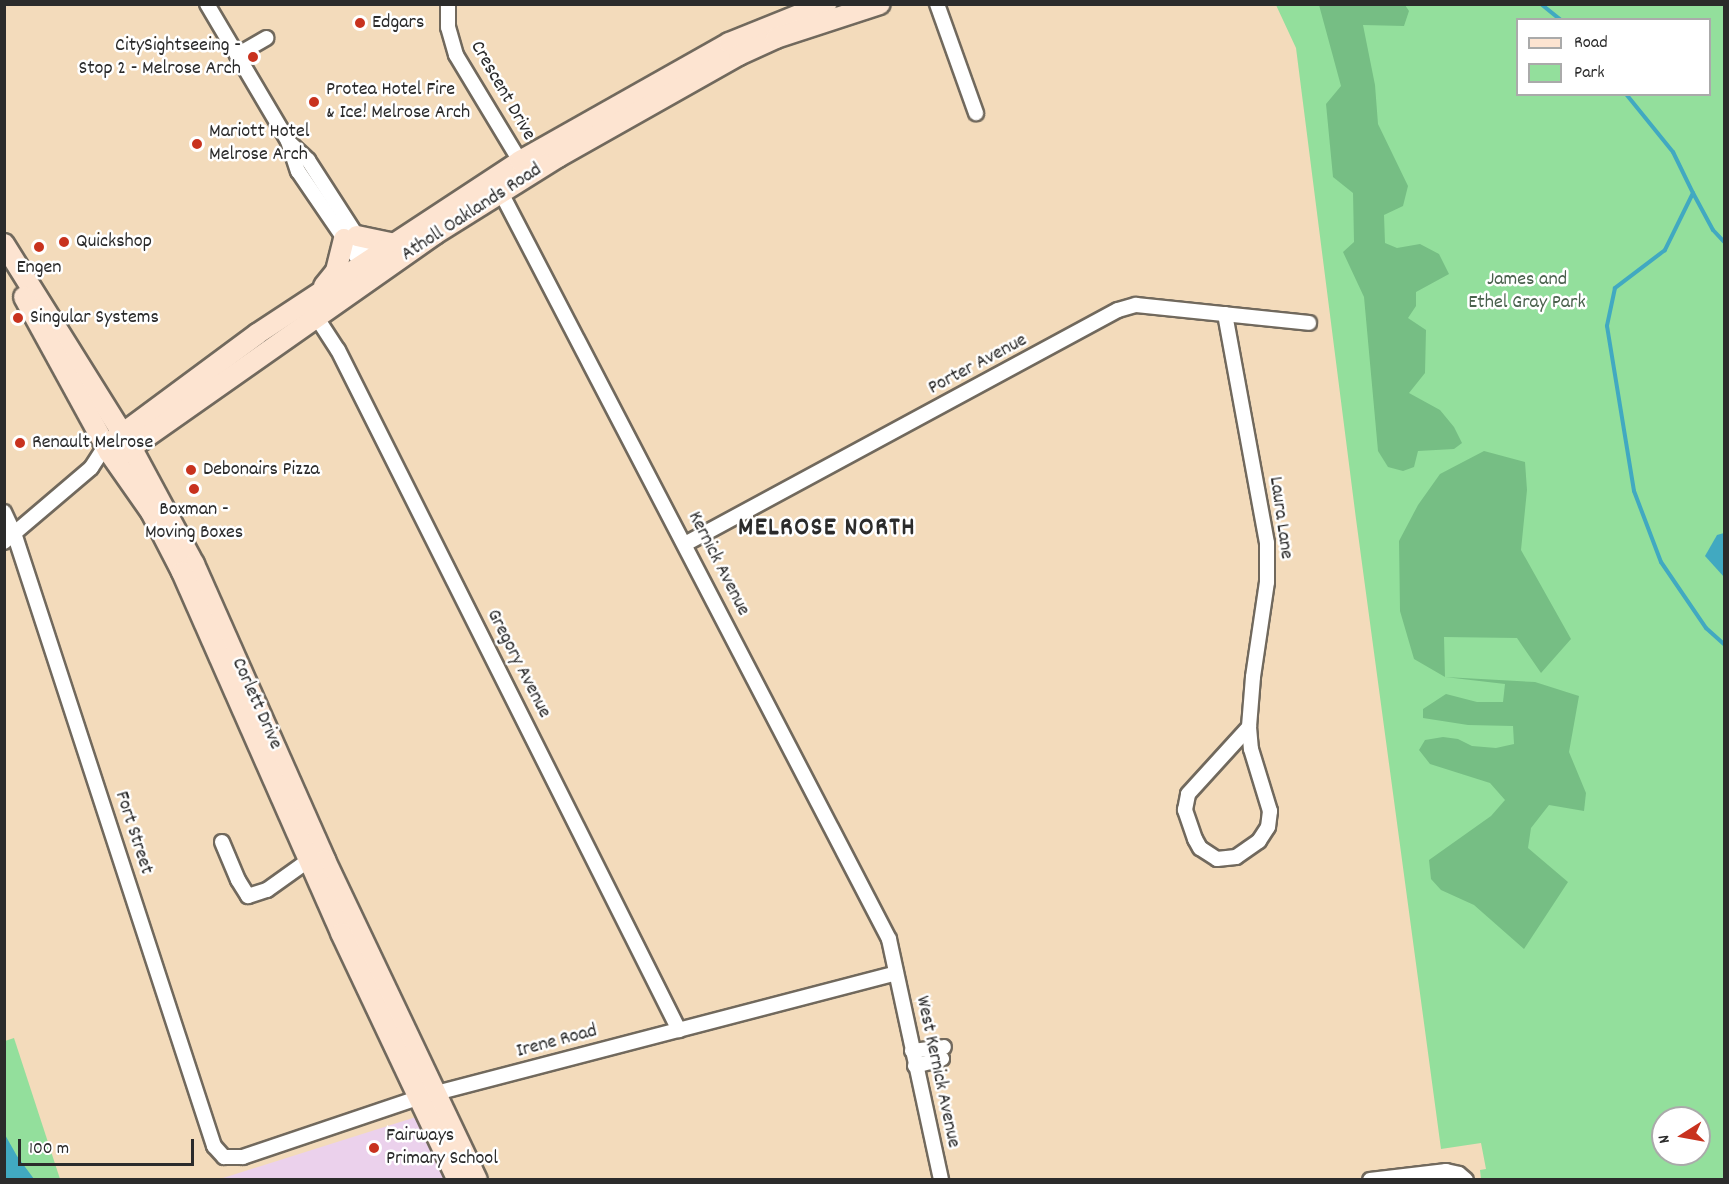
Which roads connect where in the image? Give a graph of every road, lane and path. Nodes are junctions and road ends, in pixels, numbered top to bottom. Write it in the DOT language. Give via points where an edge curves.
graph roads {
  1 [pos="207,4"];
  2 [pos="448,4"];
  3 [pos="805,4"];
  4 [pos="826,4"];
  5 [pos="880,4"];
  6 [pos="938,4"];
  7 [pos="774,23"];
  8 [pos="267,38"];
  9 [pos="237,55"];
  10 [pos="975,113"];
  11 [pos="520,161"];
  12 [pos="498,185"];
  13 [pos="350,238"];
  14 [pos="4,244"];
  15 [pos="395,244"];
  16 [pos="4,263"];
  17 [pos="372,269"];
  18 [pos="316,294"];
  19 [pos="1226,314"];
  20 [pos="317,318"];
  21 [pos="1309,323"];
  22 [pos="259,356"];
  23 [pos="223,358"];
  24 [pos="127,440"];
  25 [pos="110,453"];
  26 [pos="4,512"];
  27 [pos="9,538"];
  28 [pos="686,544"];
  29 [pos="1249,728"];
  30 [pos="222,842"];
  31 [pos="309,860"];
  32 [pos="896,973"];
  33 [pos="679,1030"];
  34 [pos="912,1052"];
  35 [pos="915,1066"];
  36 [pos="427,1096"];
  37 [pos="231,1159"];
  38 [pos="458,1179"];
  39 [pos="477,1179"];
  40 [pos="941,1179"];
  41 [pos="1370,1179"];
  42 [pos="1466,1179"];
  1 -- 9 [label="street"];
  2 -- 11 [label="street, Crescent Drive" via="448,27 456,55"];
  3 -- 7 [label="main road"];
  4 -- 7 [label="main road, Atholl Oaklands Road"];
  5 -- 12 [label="main road, Atholl Oaklands Road" via="776,38 739,55 558,157"];
  6 -- 10 [label="street"];
  7 -- 11 [label="main road, Atholl Oaklands Road" via="729,43"];
  8 -- 9 [label="street"];
  9 -- 13 [label="street" via="288,141 298,171"];
  11 -- 12 [label="main road, Atholl Oaklands Road"];
  12 -- 15 [label="main road, Atholl Oaklands Road"];
  12 -- 17 [label="main road, Atholl Oaklands Road" via="435,234"];
  12 -- 28 [label="street, Kernick Avenue"];
  13 -- 15 [label="main road"];
  13 -- 17 [label="street"];
  13 -- 18 [label="main road" via="336,271"];
  14 -- 24 [label="main road, Corlett Drive"];
  15 -- 17 [label="main road, Atholl Oaklands Road"];
  16 -- 25 [label="main road, Corlett Drive"];
  17 -- 18 [label="main road, Atholl Oaklands Road"];
  17 -- 20 [label="main road, Atholl Oaklands Road"];
  18 -- 23 [label="main road, Atholl Oaklands Road"];
  19 -- 21 [label="street, Porter Avenue"];
  19 -- 28 [label="street, Porter Avenue" via="1136,306 1118,310"];
  19 -- 29 [label="street, Laura Lane" via="1267,543 1267,582"];
  20 -- 22 [label="main road, Atholl Oaklands Road"];
  20 -- 33 [label="street, Gregory Avenue" via="338,350"];
  22 -- 23 [label="main road"];
  22 -- 24 [label="main road, Atholl Oaklands Road"];
  23 -- 24 [label="main road, Atholl Oaklands Road"];
  24 -- 25 [label="main road, Atholl Oaklands Road"];
  24 -- 36 [label="main road, Corlett Drive" via="194,564"];
  25 -- 27 [label="street, Atholl Oaklands Road"];
  25 -- 31 [label="main road, Corlett Drive" via="151,512 182,572"];
  26 -- 27 [label="street, Fort Street"];
  27 -- 37 [label="street, Fort Street" via="214,1146"];
  28 -- 32 [label="street, Kernick Avenue" via="881,923"];
  29 -- 29 [label="street, Laura Lane" via="1251,749 1270,811 1268,827 1250,848 1236,857 1217,860 1200,848 1195,839 1185,810 1188,794"];
  30 -- 31 [label="street" via="248,896 267,890"];
  31 -- 36 [label="main road, Corlett Drive"];
  32 -- 33 [label="street, Irene Road"];
  32 -- 34 [label="street, West Kernick Avenue"];
  33 -- 36 [label="street, Irene Road"];
  34 -- 35 [label="street, West Kernick Avenue"];
  34 -- 35 [label="street" via="943,1053"];
  35 -- 40 [label="street, West Kernick Avenue"];
  36 -- 37 [label="street, Irene Road"];
  36 -- 38 [label="main road, Corlett Drive"];
  36 -- 39 [label="main road, Corlett Drive"];
  41 -- 42 [label="street" via="1446,1172 1459,1173"];
}
